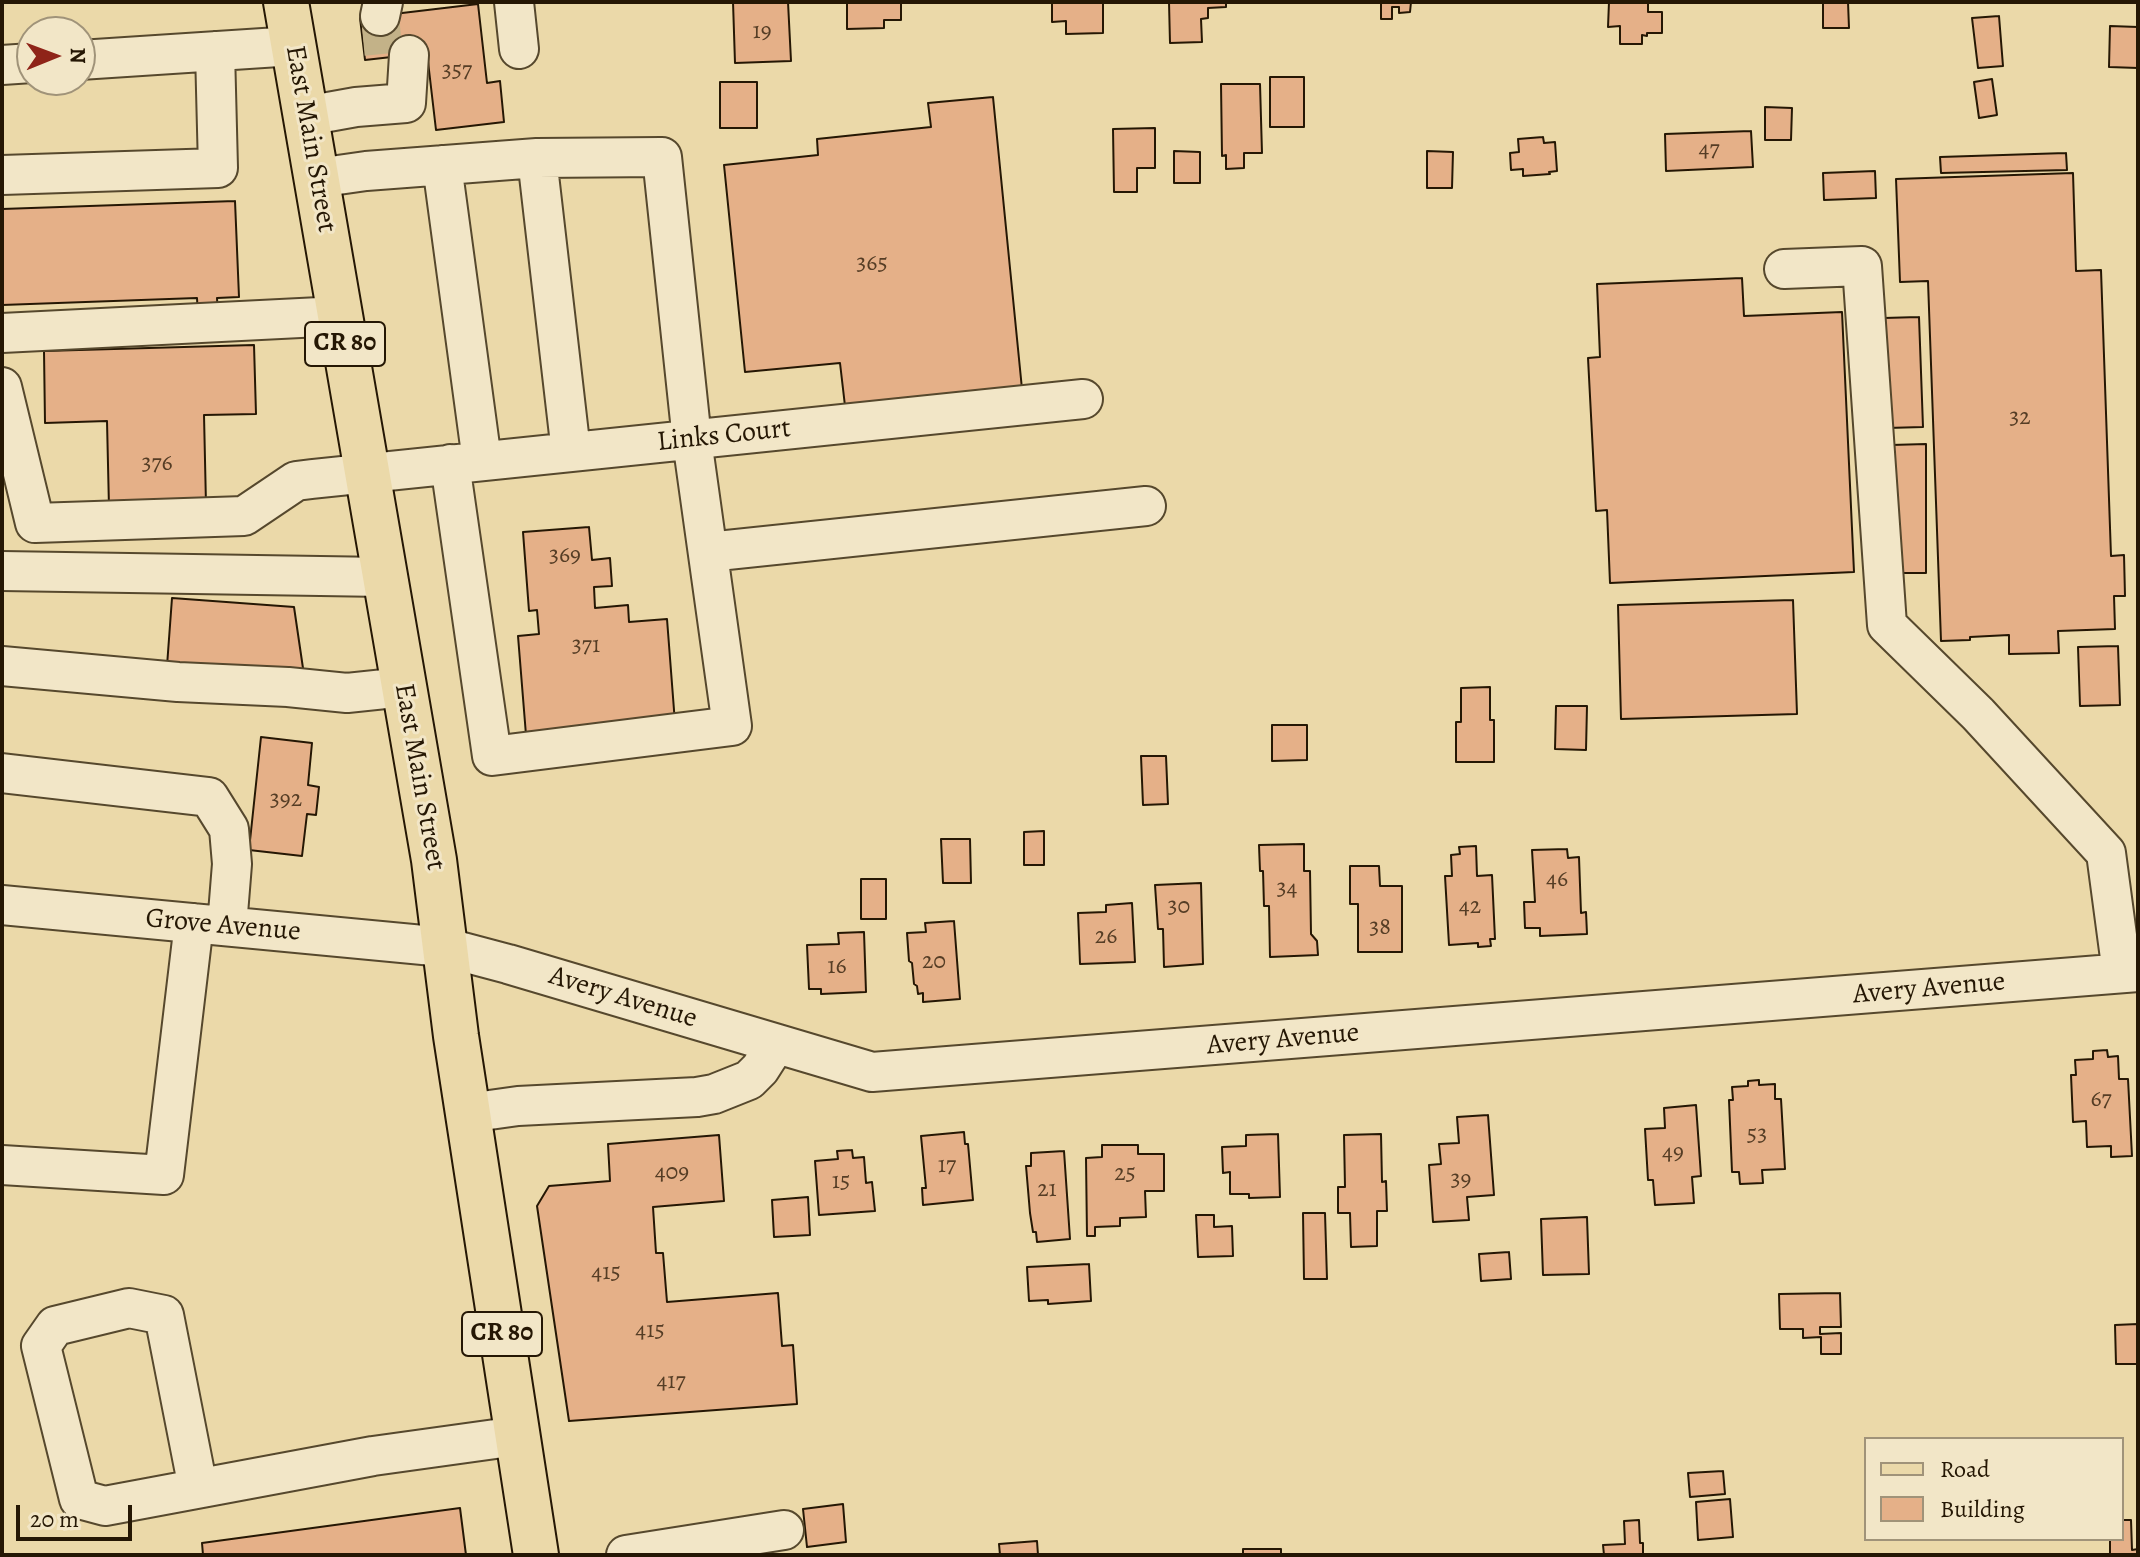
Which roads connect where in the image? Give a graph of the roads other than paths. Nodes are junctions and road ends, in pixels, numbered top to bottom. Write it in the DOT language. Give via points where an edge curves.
graph roads {
  1 [pos="286,2"];
  2 [pos="514,2"];
  3 [pos="294,46"];
  4 [pos="519,49"];
  5 [pos="215,51"];
  6 [pos="396,57"];
  7 [pos="96,59"];
  8 [pos="306,116"];
  9 [pos="537,158"];
  10 [pos="442,165"];
  11 [pos="2,175"];
  12 [pos="317,178"];
  13 [pos="1784,269"];
  14 [pos="340,316"];
  15 [pos="2,333"];
  16 [pos="2,387"];
  17 [pos="1083,399"];
  18 [pos="692,440"];
  19 [pos="571,452"];
  20 [pos="466,463"];
  21 [pos="366,473"];
  22 [pos="1146,506"];
  23 [pos="708,552"];
  24 [pos="2,571"];
  25 [pos="384,577"];
  26 [pos="2,666"];
  27 [pos="404,687"];
  28 [pos="2,773"];
  29 [pos="2,905"];
  30 [pos="210,925"];
  31 [pos="444,947"];
  32 [pos="2130,973"];
  33 [pos="776,1044"];
  34 [pos="468,1113"];
  35 [pos="2,1165"];
  36 [pos="517,1436"];
  37 [pos="198,1488"];
  38 [pos="784,1530"];
  39 [pos="536,1555"];
  40 [pos="626,1555"];
  1 -- 3 [label="main road, East Main Street / CR 80"];
  2 -- 4 [label="street"];
  3 -- 5 [label="street"];
  3 -- 8 [label="main road, East Main Street / CR 80"];
  5 -- 7 [label="street"];
  5 -- 11 [label="street" via="218,168"];
  6 -- 8 [label="street" via="406,103"];
  8 -- 12 [label="main road, East Main Street / CR 80"];
  9 -- 10 [label="street"];
  9 -- 18 [label="street" via="662,157"];
  9 -- 19 [label="street"];
  10 -- 12 [label="street"];
  10 -- 20 [label="street"];
  12 -- 14 [label="main road, East Main Street / CR 80"];
  13 -- 32 [label="street" via="1862,266 1887,625 2106,853"];
  14 -- 15 [label="street"];
  14 -- 21 [label="main road, East Main Street / CR 80"];
  16 -- 21 [label="street, Links Court" via="35,523 244,516 296,481"];
  17 -- 18 [label="street, Links Court"];
  18 -- 19 [label="street, Links Court"];
  18 -- 23 [label="street"];
  19 -- 20 [label="street, Links Court"];
  20 -- 21 [label="street, Links Court"];
  20 -- 23 [label="street" via="492,756 732,726"];
  21 -- 25 [label="main road, East Main Street / CR 80"];
  22 -- 23 [label="street"];
  24 -- 25 [label="street"];
  25 -- 27 [label="main road, East Main Street / CR 80"];
  26 -- 27 [label="street" via="347,693"];
  27 -- 31 [label="main road, East Main Street / CR 80"];
  28 -- 30 [label="street" via="209,797 229,829 232,864"];
  29 -- 30 [label="street, Grove Avenue"];
  30 -- 31 [label="street, Grove Avenue"];
  30 -- 35 [label="street" via="164,1175"];
  31 -- 33 [label="street, Avery Avenue"];
  31 -- 34 [label="main road, East Main Street / CR 80"];
  32 -- 33 [label="street, Avery Avenue" via="872,1072"];
  33 -- 34 [label="street" via="749,1080 714,1094"];
  34 -- 36 [label="main road, East Main Street / CR 80"];
  36 -- 37 [label="street"];
  36 -- 39 [label="main road, East Main Street / CR 80"];
  37 -- 37 [label="street" via="105,1506 79,1499 41,1346 55,1326 129,1308 164,1315"];
  38 -- 40 [label="street"];
}
